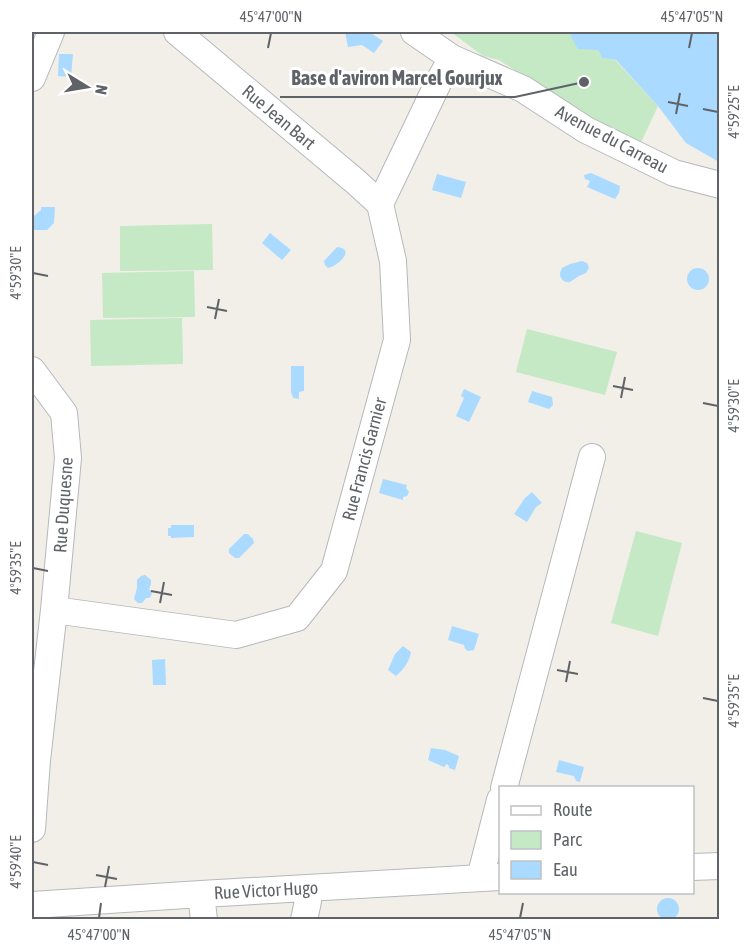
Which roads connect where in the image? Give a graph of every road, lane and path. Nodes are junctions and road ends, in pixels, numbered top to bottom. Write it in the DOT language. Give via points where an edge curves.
graph roads {
  1 [pos="51,32"];
  2 [pos="177,32"];
  3 [pos="414,32"];
  4 [pos="452,58"];
  5 [pos="32,78"];
  6 [pos="720,185"];
  7 [pos="380,204"];
  8 [pos="32,370"];
  9 [pos="592,457"];
  10 [pos="54,610"];
  11 [pos="505,786"];
  12 [pos="499,814"];
  13 [pos="32,829"];
  14 [pos="720,866"];
  15 [pos="694,867"];
  16 [pos="490,878"];
  17 [pos="306,889"];
  18 [pos="201,894"];
  19 [pos="32,905"];
  20 [pos="204,920"];
  21 [pos="304,920"];
  1 -- 5 [label="street"];
  2 -- 7 [label="street, Rue Jean Bart"];
  3 -- 4 [label="street, Avenue du Carreau"];
  4 -- 6 [label="street, Avenue du Carreau" via="523,89 586,130 674,173"];
  4 -- 7 [label="street"];
  7 -- 10 [label="street, Rue Francis Garnier" via="393,261 396,340 334,571 297,618 236,635"];
  8 -- 10 [label="street, Rue Duquesne" via="63,413 68,458"];
  9 -- 11 [label="street"];
  10 -- 13 [label="street, Rue Duquesne"];
  12 -- 16 [label="street"];
  14 -- 15 [label="street"];
  16 -- 17 [label="street, Rue Victor Hugo"];
  17 -- 18 [label="street, Rue Victor Hugo"];
  17 -- 21 [label="street"];
  18 -- 19 [label="street, Rue Victor Hugo"];
  18 -- 20 [label="street"];
}
